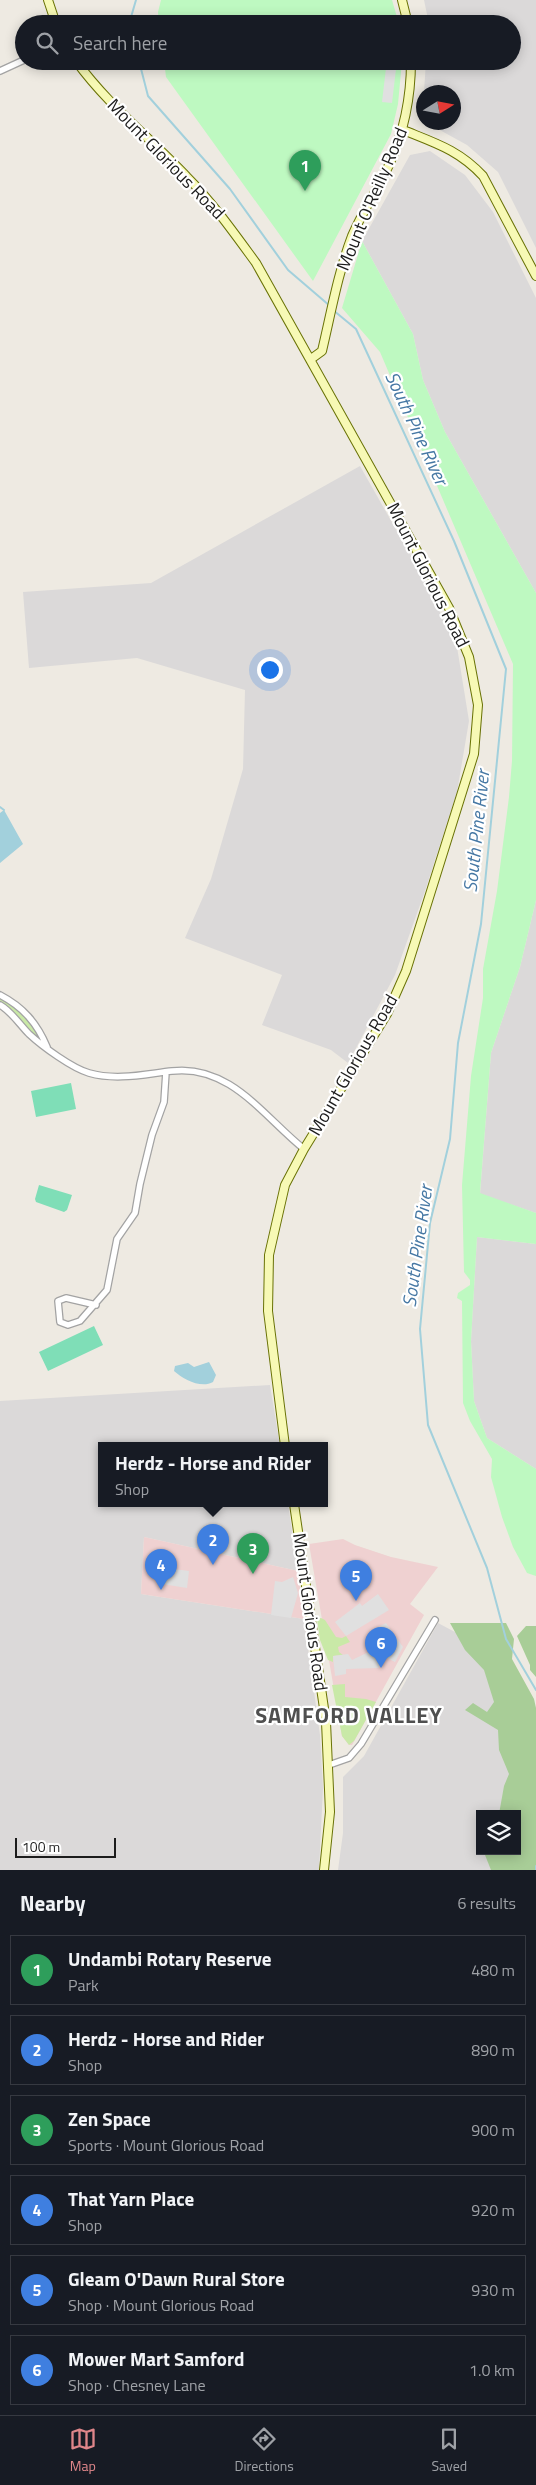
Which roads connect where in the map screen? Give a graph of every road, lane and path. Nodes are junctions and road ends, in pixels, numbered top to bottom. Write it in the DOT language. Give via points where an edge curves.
graph roads {
  1 [pos="48,0"];
  2 [pos="402,0"];
  3 [pos="53,15"];
  4 [pos="406,15"];
  5 [pos="15,64"];
  6 [pos="82,70"];
  7 [pos="411,70"];
  8 [pos="0,71"];
  9 [pos="403,130"];
  10 [pos="536,276"];
  11 [pos="311,359"];
  12 [pos="0,996"];
  13 [pos="0,1005"];
  14 [pos="47,1047"];
  15 [pos="166,1072"];
  16 [pos="304,1149"];
  17 [pos="96,1305"];
  18 [pos="284,1442"];
  19 [pos="294,1507"];
  20 [pos="434,1620"];
  21 [pos="329,1765"];
  22 [pos="324,1870"];
  1 -- 3 [label="main road"];
  2 -- 4 [label="main road"];
  5 -- 8 [label="street"];
  6 -- 11 [label="main road, Mount Glorious Road" via="223,217 256,263"];
  7 -- 9 [label="main road, Mount O'Reilly Road"];
  9 -- 10 [label="main road" via="453,150 484,176"];
  9 -- 11 [label="main road, Mount O'Reilly Road" via="353,234 342,265 322,351"];
  11 -- 16 [label="main road, Mount Glorious Road" via="449,608 469,656 478,705 474,754 407,970 387,1014"];
  12 -- 14 [label="street" via="15,1003 38,1025"];
  13 -- 14 [label="street"];
  14 -- 15 [label="street" via="66,1063 89,1073 112,1077"];
  15 -- 16 [label="street" via="191,1070 221,1078 261,1108"];
  15 -- 17 [label="street" via="164,1102 152,1135 135,1213 118,1239 107,1290"];
  16 -- 18 [label="main road, Mount Glorious Road" via="285,1185 269,1255 268,1311"];
  17 -- 17 [label="street" via="80,1321 60,1322 58,1301 66,1298"];
  19 -- 21 [label="main road, Mount Glorious Road" via="326,1722"];
  20 -- 21 [label="street" via="361,1744 350,1758"];
  21 -- 22 [label="main road, Mount Glorious Road" via="330,1812"];
}
